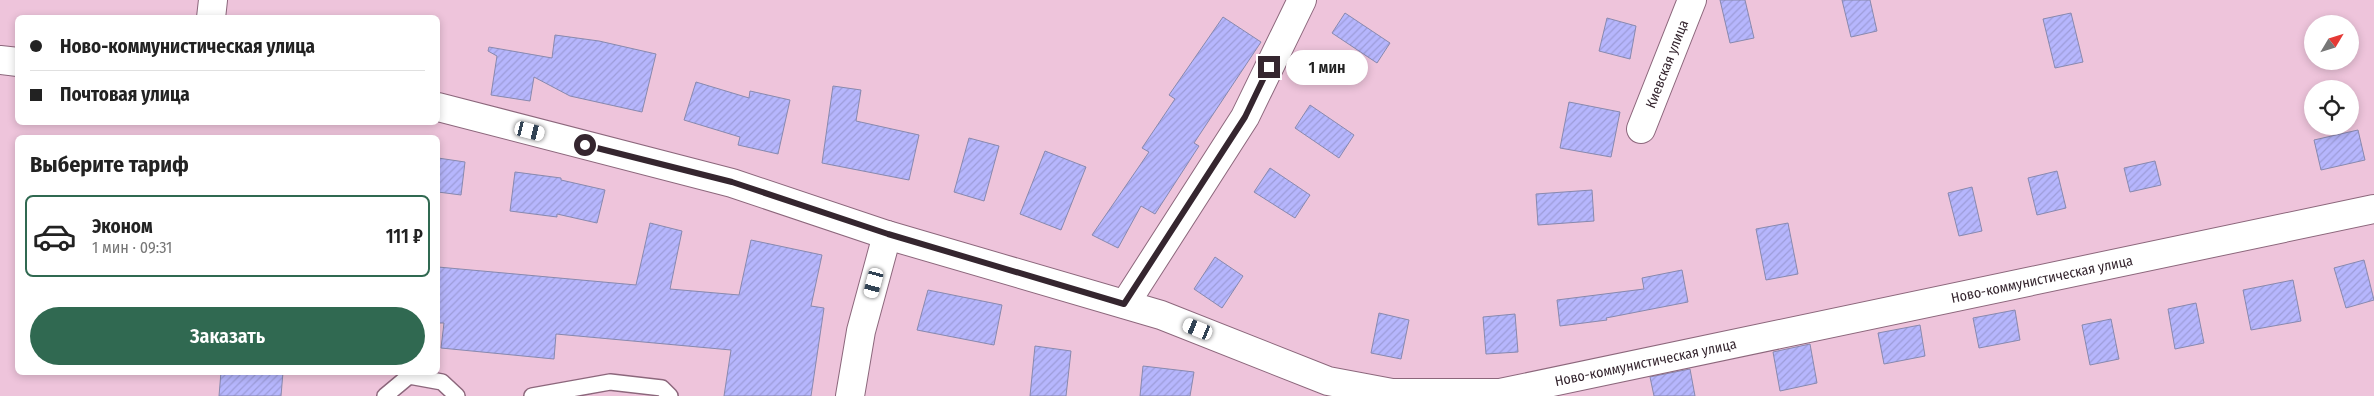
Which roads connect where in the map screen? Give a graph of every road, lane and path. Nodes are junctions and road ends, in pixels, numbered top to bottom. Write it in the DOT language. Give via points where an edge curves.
graph roads {
  1 [pos="213,0"];
  2 [pos="1302,0"];
  3 [pos="1692,0"];
  4 [pos="211,15"];
  5 [pos="0,60"];
  6 [pos="15,62"];
  7 [pos="440,108"];
  8 [pos="1641,128"];
  9 [pos="2374,209"];
  10 [pos="888,234"];
  11 [pos="1124,304"];
  12 [pos="385,396"];
  13 [pos="457,396"];
  14 [pos="532,396"];
  15 [pos="670,396"];
  16 [pos="850,396"];
  1 -- 4 [label="street"];
  2 -- 11 [label="street" via="1245,117"];
  3 -- 8 [label="street, Киевская улица"];
  5 -- 6 [label="street"];
  7 -- 10 [label="street, Ново-коммунистическая улица" via="732,182"];
  9 -- 11 [label="street, Ново-коммунистическая улица" via="1500,393 1392,393 1328,380 1161,314"];
  10 -- 11 [label="street, Ново-коммунистическая улица"];
  10 -- 16 [label="street" via="861,331"];
  12 -- 13 [label="lane" via="408,376 442,382"];
  14 -- 15 [label="lane" via="610,382 662,388"];
}
